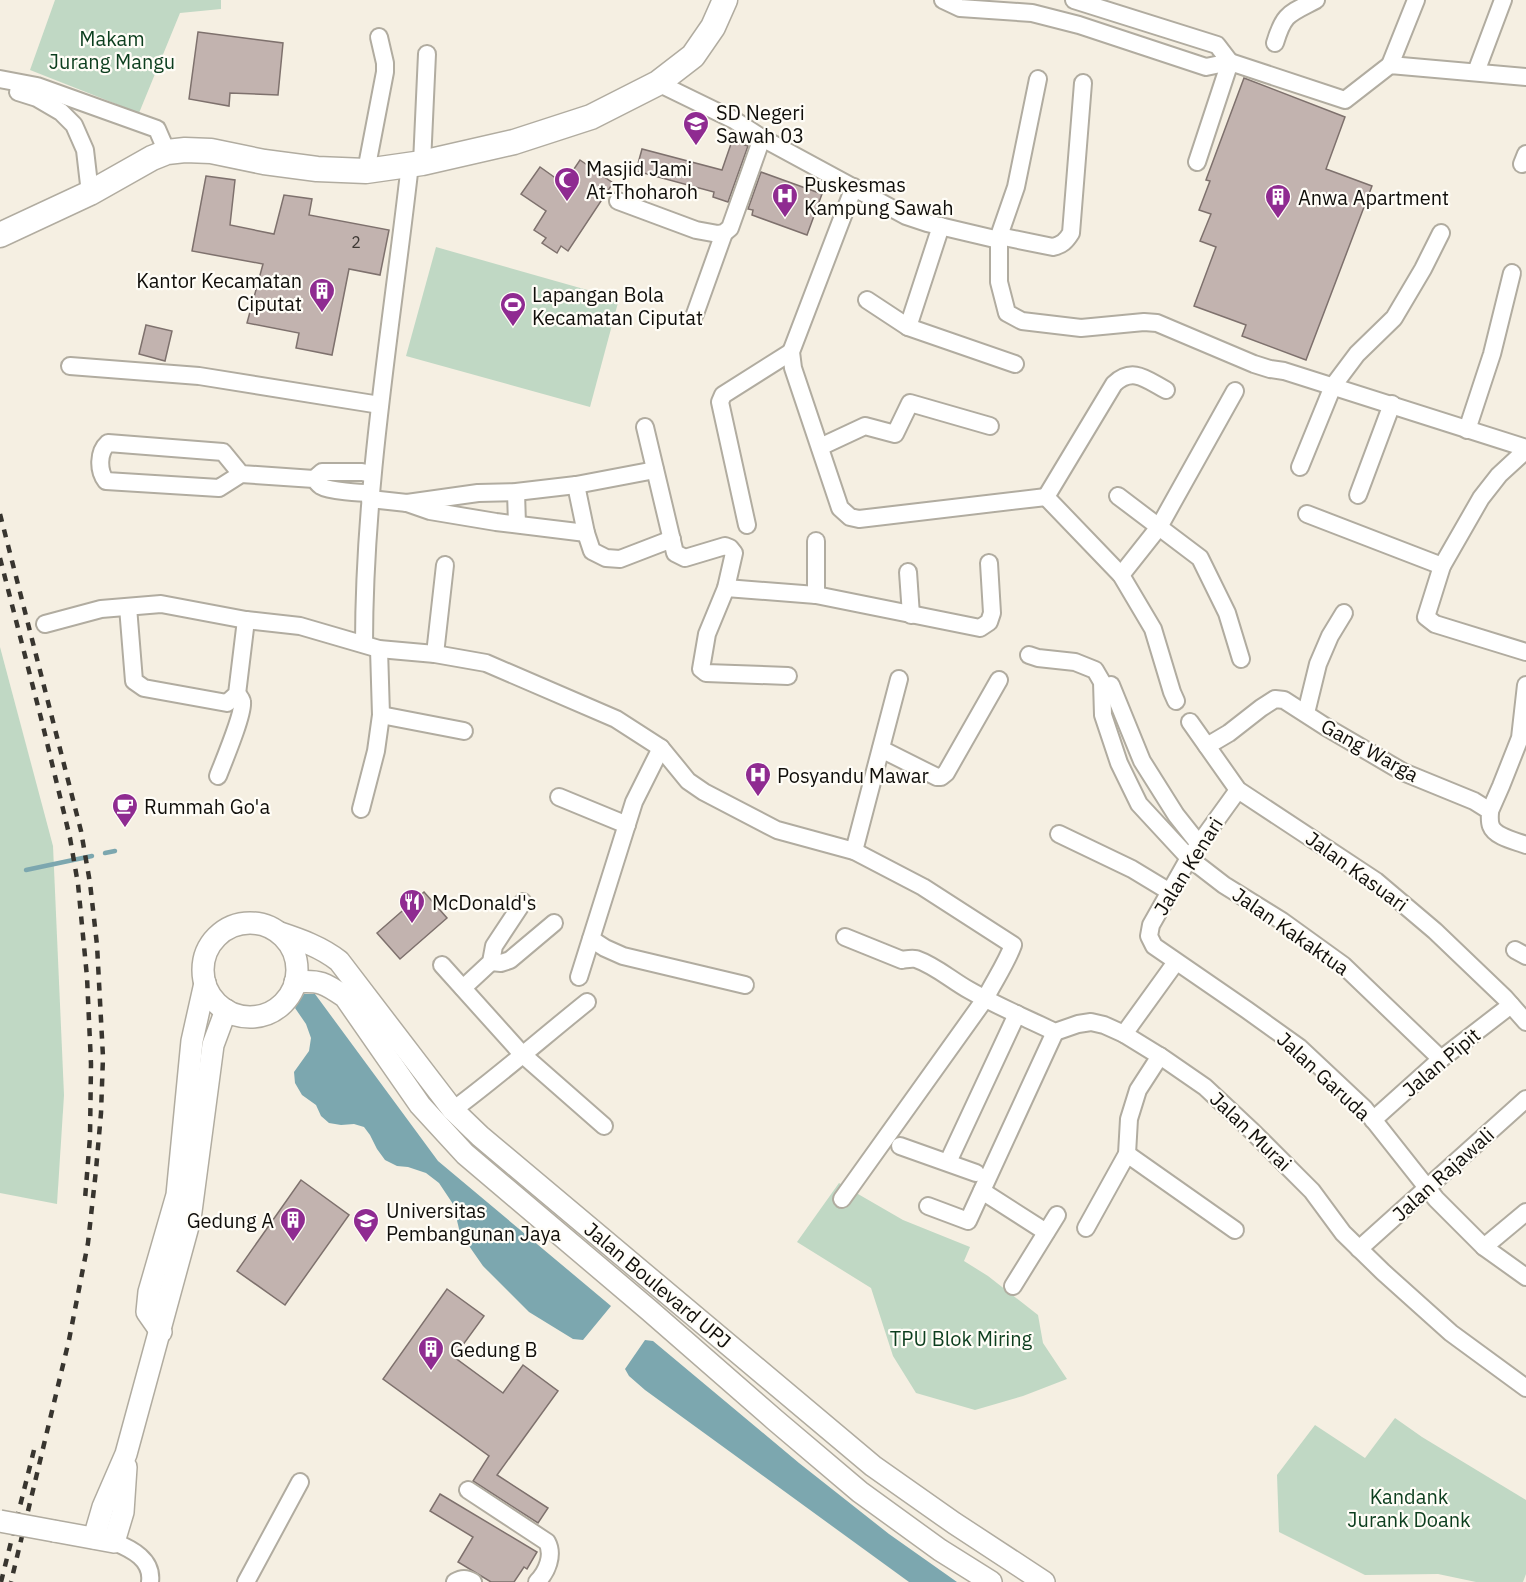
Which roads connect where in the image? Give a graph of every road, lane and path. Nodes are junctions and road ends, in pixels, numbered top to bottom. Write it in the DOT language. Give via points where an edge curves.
graph roads {
  1 [pos="725,0"];
  2 [pos="943,0"];
  3 [pos="1074,0"];
  4 [pos="1316,0"];
  5 [pos="1416,0"];
  6 [pos="1503,0"];
  7 [pos="379,37"];
  8 [pos="1275,43"];
  9 [pos="427,54"];
  10 [pos="1230,62"];
  11 [pos="1390,65"];
  12 [pos="1476,72"];
  13 [pos="1526,77"];
  14 [pos="0,79"];
  15 [pos="1038,79"];
  16 [pos="658,83"];
  17 [pos="1083,83"];
  18 [pos="0,86"];
  19 [pos="762,138"];
  20 [pos="167,152"];
  21 [pos="1197,162"];
  22 [pos="416,163"];
  23 [pos="366,171"];
  24 [pos="854,187"];
  25 [pos="90,193"];
  26 [pos="618,201"];
  27 [pos="941,226"];
  28 [pos="1441,232"];
  29 [pos="724,233"];
  30 [pos="0,235"];
  31 [pos="999,238"];
  32 [pos="1512,273"];
  33 [pos="867,300"];
  34 [pos="695,314"];
  35 [pos="908,327"];
  36 [pos="791,352"];
  37 [pos="1015,364"];
  38 [pos="70,366"];
  39 [pos="1333,386"];
  40 [pos="1166,390"];
  41 [pos="1236,390"];
  42 [pos="1392,404"];
  43 [pos="380,405"];
  44 [pos="990,426"];
  45 [pos="645,427"];
  46 [pos="1467,430"];
  47 [pos="819,447"];
  48 [pos="1526,449"];
  49 [pos="1300,467"];
  50 [pos="655,470"];
  51 [pos="241,474"];
  52 [pos="372,474"];
  53 [pos="314,478"];
  54 [pos="576,485"];
  55 [pos="516,492"];
  56 [pos="1358,495"];
  57 [pos="370,496"];
  58 [pos="1118,496"];
  59 [pos="1046,497"];
  60 [pos="407,503"];
  61 [pos="1307,514"];
  62 [pos="517,524"];
  63 [pos="747,525"];
  64 [pos="1159,527"];
  65 [pos="586,533"];
  66 [pos="672,538"];
  67 [pos="816,541"];
  68 [pos="989,563"];
  69 [pos="445,565"];
  70 [pos="1442,566"];
  71 [pos="908,572"];
  72 [pos="1121,575"];
  73 [pos="726,588"];
  74 [pos="816,595"];
  75 [pos="129,607"];
  76 [pos="1344,612"];
  77 [pos="911,615"];
  78 [pos="246,620"];
  79 [pos="45,624"];
  80 [pos="372,646"];
  81 [pos="1526,652"];
  82 [pos="435,654"];
  83 [pos="1029,655"];
  84 [pos="1241,659"];
  85 [pos="788,676"];
  86 [pos="899,680"];
  87 [pos="999,680"];
  88 [pos="1111,685"];
  89 [pos="1526,685"];
  90 [pos="237,694"];
  91 [pos="1176,701"];
  92 [pos="1306,713"];
  93 [pos="381,715"];
  94 [pos="1190,722"];
  95 [pos="464,731"];
  96 [pos="1207,746"];
  97 [pos="661,748"];
  98 [pos="881,749"];
  99 [pos="218,776"];
  100 [pos="1238,790"];
  101 [pos="559,797"];
  102 [pos="361,809"];
  103 [pos="1490,811"];
  104 [pos="627,825"];
  105 [pos="1059,834"];
  106 [pos="1526,845"];
  107 [pos="854,851"];
  108 [pos="1194,851"];
  109 [pos="1170,892"];
  110 [pos="523,902"];
  111 [pos="554,924"];
  112 [pos="280,933"];
  113 [pos="845,937"];
  114 [pos="591,939"];
  115 [pos="1154,946"];
  116 [pos="491,962"];
  117 [pos="1176,962"];
  118 [pos="442,965"];
  119 [pos="579,977"];
  120 [pos="295,982"];
  121 [pos="205,984"];
  122 [pos="745,985"];
  123 [pos="463,988"];
  124 [pos="986,999"];
  125 [pos="587,1002"];
  126 [pos="1511,1005"];
  127 [pos="225,1010"];
  128 [pos="1017,1014"];
  129 [pos="1526,1022"];
  130 [pos="1055,1032"];
  131 [pos="1124,1034"];
  132 [pos="522,1054"];
  133 [pos="1160,1056"];
  134 [pos="1440,1059"];
  135 [pos="1526,1099"];
  136 [pos="453,1110"];
  137 [pos="1374,1120"];
  138 [pos="604,1126"];
  139 [pos="900,1146"];
  140 [pos="1127,1154"];
  141 [pos="948,1162"];
  142 [pos="976,1173"];
  143 [pos="1427,1188"];
  144 [pos="982,1191"];
  145 [pos="842,1199"];
  146 [pos="928,1206"];
  147 [pos="1526,1212"];
  148 [pos="1058,1215"];
  149 [pos="1086,1228"];
  150 [pos="1235,1230"];
  151 [pos="1046,1232"];
  152 [pos="1484,1247"];
  153 [pos="1359,1249"];
  154 [pos="1526,1277"];
  155 [pos="1013,1286"];
  156 [pos="665,1291"];
  157 [pos="649,1310"];
  158 [pos="161,1332"];
  159 [pos="1526,1388"];
  160 [pos="300,1482"];
  161 [pos="468,1490"];
  162 [pos="0,1521"];
  163 [pos="104,1540"];
  164 [pos="150,1582"];
  165 [pos="246,1582"];
  166 [pos="456,1582"];
  167 [pos="473,1582"];
  168 [pos="537,1582"];
  169 [pos="991,1582"];
  170 [pos="1044,1582"];
  1 -- 16 [label="main road" via="693,56"];
  2 -- 10 [label="street" via="960,8 1032,13 1060,20 1206,68"];
  3 -- 10 [label="street" via="1217,45"];
  4 -- 8 [label="street" via="1288,15 1280,25"];
  5 -- 11 [label="street"];
  6 -- 12 [label="street"];
  7 -- 23 [label="street" via="385,72"];
  9 -- 22 [label="street"];
  10 -- 11 [label="street" via="1346,100"];
  10 -- 21 [label="street"];
  11 -- 12 [label="street"];
  12 -- 13 [label="street"];
  14 -- 20 [label="street" via="38,87 157,129"];
  15 -- 31 [label="street" via="1016,187"];
  16 -- 19 [label="street"];
  16 -- 22 [label="main road" via="591,117 514,142"];
  17 -- 31 [label="street" via="1071,233 1061,245 1053,247"];
  18 -- 25 [label="street" via="37,98 74,125 85,150"];
  19 -- 24 [label="street"];
  19 -- 29 [label="street" via="730,228"];
  20 -- 23 [label="main road" via="211,151 317,169"];
  20 -- 25 [label="main road"];
  22 -- 23 [label="main road"];
  22 -- 43 [label="street"];
  24 -- 27 [label="street" via="906,216"];
  24 -- 36 [label="street"];
  25 -- 30 [label="main road"];
  26 -- 29 [label="street" via="696,230"];
  27 -- 31 [label="street"];
  27 -- 35 [label="street"];
  28 -- 39 [label="street" via="1394,318 1357,354"];
  29 -- 34 [label="street"];
  31 -- 39 [label="street" via="999,282 1007,313 1018,320 1081,328 1157,323 1254,364"];
  32 -- 46 [label="street" via="1492,354"];
  33 -- 35 [label="street"];
  35 -- 37 [label="street"];
  36 -- 47 [label="street"];
  36 -- 63 [label="street" via="723,395 720,402"];
  38 -- 43 [label="street" via="199,376"];
  39 -- 42 [label="street"];
  39 -- 49 [label="street"];
  40 -- 59 [label="street" via="1135,374 1120,378"];
  41 -- 64 [label="street"];
  42 -- 46 [label="street"];
  42 -- 56 [label="street"];
  43 -- 52 [label="street"];
  44 -- 47 [label="street" via="910,403 895,434 865,426"];
  45 -- 50 [label="street"];
  46 -- 48 [label="street"];
  47 -- 59 [label="street" via="840,508 859,519"];
  48 -- 70 [label="street" via="1490,486"];
  50 -- 54 [label="street"];
  50 -- 66 [label="street"];
  51 -- 51 [label="street" via="219,488 106,481 101,473 101,452 108,443 223,452"];
  51 -- 53 [label="street"];
  52 -- 53 [label="street" via="322,472"];
  52 -- 57 [label="street"];
  53 -- 57 [label="street" via="328,489"];
  54 -- 55 [label="street"];
  54 -- 65 [label="street"];
  55 -- 60 [label="street"];
  55 -- 62 [label="street"];
  57 -- 60 [label="street"];
  57 -- 80 [label="street" via="365,585"];
  58 -- 64 [label="street"];
  59 -- 72 [label="street"];
  60 -- 62 [label="street" via="430,511"];
  61 -- 70 [label="street"];
  62 -- 65 [label="street"];
  64 -- 72 [label="street"];
  64 -- 84 [label="street" via="1200,558 1227,613"];
  65 -- 66 [label="street" via="592,551 620,559"];
  66 -- 73 [label="street" via="675,554 685,558 725,546 730,548 734,554"];
  67 -- 74 [label="street"];
  68 -- 77 [label="street" via="992,613 989,622 980,628"];
  69 -- 82 [label="street"];
  70 -- 81 [label="street" via="1426,617 1435,624"];
  71 -- 77 [label="street"];
  72 -- 91 [label="street" via="1153,629"];
  73 -- 74 [label="street"];
  73 -- 85 [label="street" via="707,634 703,672"];
  74 -- 77 [label="street"];
  75 -- 78 [label="street" via="161,604"];
  75 -- 79 [label="street" via="101,609"];
  75 -- 90 [label="street" via="134,681 144,688 227,703"];
  76 -- 92 [label="street" via="1318,664"];
  78 -- 80 [label="street" via="300,626"];
  78 -- 90 [label="street"];
  80 -- 82 [label="street"];
  80 -- 93 [label="street"];
  82 -- 97 [label="street" via="486,663 616,719"];
  83 -- 108 [label="street" via="1075,662 1095,670 1102,682 1106,725 1139,804"];
  86 -- 98 [label="street"];
  87 -- 98 [label="street" via="941,777"];
  88 -- 108 [label="street" via="1142,761"];
  89 -- 103 [label="street" via="1520,738"];
  90 -- 99 [label="street" via="242,705"];
  92 -- 96 [label="street, Gang Warga" via="1289,702 1275,699"];
  92 -- 103 [label="street, Gang Warga" via="1403,772"];
  93 -- 95 [label="street"];
  93 -- 102 [label="street"];
  94 -- 96 [label="street, Jalan Kasuari"];
  96 -- 100 [label="street, Jalan Kasuari"];
  97 -- 104 [label="street"];
  97 -- 107 [label="street" via="688,782 704,792 777,830"];
  98 -- 107 [label="street"];
  100 -- 108 [label="street, Jalan Kenari"];
  100 -- 126 [label="street, Jalan Kasuari" via="1376,881 1435,931"];
  101 -- 104 [label="street"];
  103 -- 106 [label="street" via="1490,823 1497,833"];
  104 -- 114 [label="street"];
  105 -- 109 [label="street"];
  107 -- 124 [label="street" via="923,887 1012,945"];
  108 -- 109 [label="street, Jalan Kenari"];
  108 -- 134 [label="street, Jalan Kakaktua" via="1224,885 1343,965"];
  109 -- 115 [label="street, Jalan Kenari" via="1151,925 1149,936"];
  110 -- 116 [label="street" via="494,946"];
  111 -- 116 [label="street" via="510,960"];
  112 -- 120 [label="street" via="294,955"];
  112 -- 121 [label="street" via="268,926 242,923 218,934 204,957"];
  112 -- 136 [label="street, Jalan Boulevard UPJ" via="305,941 339,961"];
  113 -- 124 [label="street" via="902,960 910,958 926,964"];
  114 -- 119 [label="street"];
  114 -- 122 [label="street" via="623,956"];
  115 -- 117 [label="street, Jalan Garuda"];
  116 -- 123 [label="street"];
  117 -- 131 [label="street"];
  117 -- 137 [label="street, Jalan Garuda" via="1300,1048"];
  118 -- 123 [label="street"];
  120 -- 127 [label="street" via="287,999 264,1015 244,1017"];
  120 -- 157 [label="street, Jalan Boulevard UPJ" via="314,980 345,997 420,1105 465,1154"];
  121 -- 127 [label="street" via="210,996"];
  121 -- 158 [label="street" via="192,1041 177,1195 149,1292 147,1312"];
  123 -- 132 [label="street"];
  124 -- 128 [label="street"];
  124 -- 145 [label="street"];
  125 -- 132 [label="street"];
  126 -- 129 [label="street, Jalan Kasuari"];
  126 -- 134 [label="street, Jalan Pipit"];
  127 -- 158 [label="street" via="213,1045 190,1219"];
  128 -- 130 [label="street"];
  128 -- 141 [label="street"];
  130 -- 131 [label="street, Jalan Murai" via="1091,1022"];
  130 -- 144 [label="street"];
  131 -- 133 [label="street, Jalan Murai"];
  132 -- 136 [label="street"];
  132 -- 138 [label="street"];
  133 -- 140 [label="street" via="1138,1090 1129,1119"];
  133 -- 153 [label="street, Jalan Murai" via="1205,1087 1252,1131 1311,1191"];
  134 -- 137 [label="street, Jalan Pipit"];
  135 -- 143 [label="street, Jalan Rajawali"];
  136 -- 156 [label="street, Jalan Boulevard UPJ"];
  137 -- 143 [label="street, Jalan Garuda"];
  139 -- 141 [label="street"];
  140 -- 149 [label="street"];
  140 -- 150 [label="street"];
  141 -- 142 [label="street"];
  143 -- 152 [label="street, Jalan Garuda"];
  143 -- 153 [label="street, Jalan Rajawali"];
  144 -- 146 [label="street" via="968,1221"];
  144 -- 151 [label="street"];
  147 -- 152 [label="street"];
  148 -- 151 [label="street"];
  151 -- 155 [label="street"];
  152 -- 154 [label="street, Jalan Garuda"];
  153 -- 159 [label="street, Jalan Murai" via="1450,1333"];
  156 -- 157 [label="street"];
  156 -- 170 [label="street, Jalan Boulevard UPJ" via="873,1466"];
  157 -- 169 [label="street, Jalan Boulevard UPJ" via="860,1492"];
  158 -- 163 [label="street" via="126,1454 103,1507"];
  160 -- 165 [label="street"];
  161 -- 168 [label="street" via="547,1542 551,1554"];
  162 -- 163 [label="street, bridge"];
  163 -- 164 [label="street" via="139,1554 147,1565"];
  166 -- 167 [label="street"];
}
